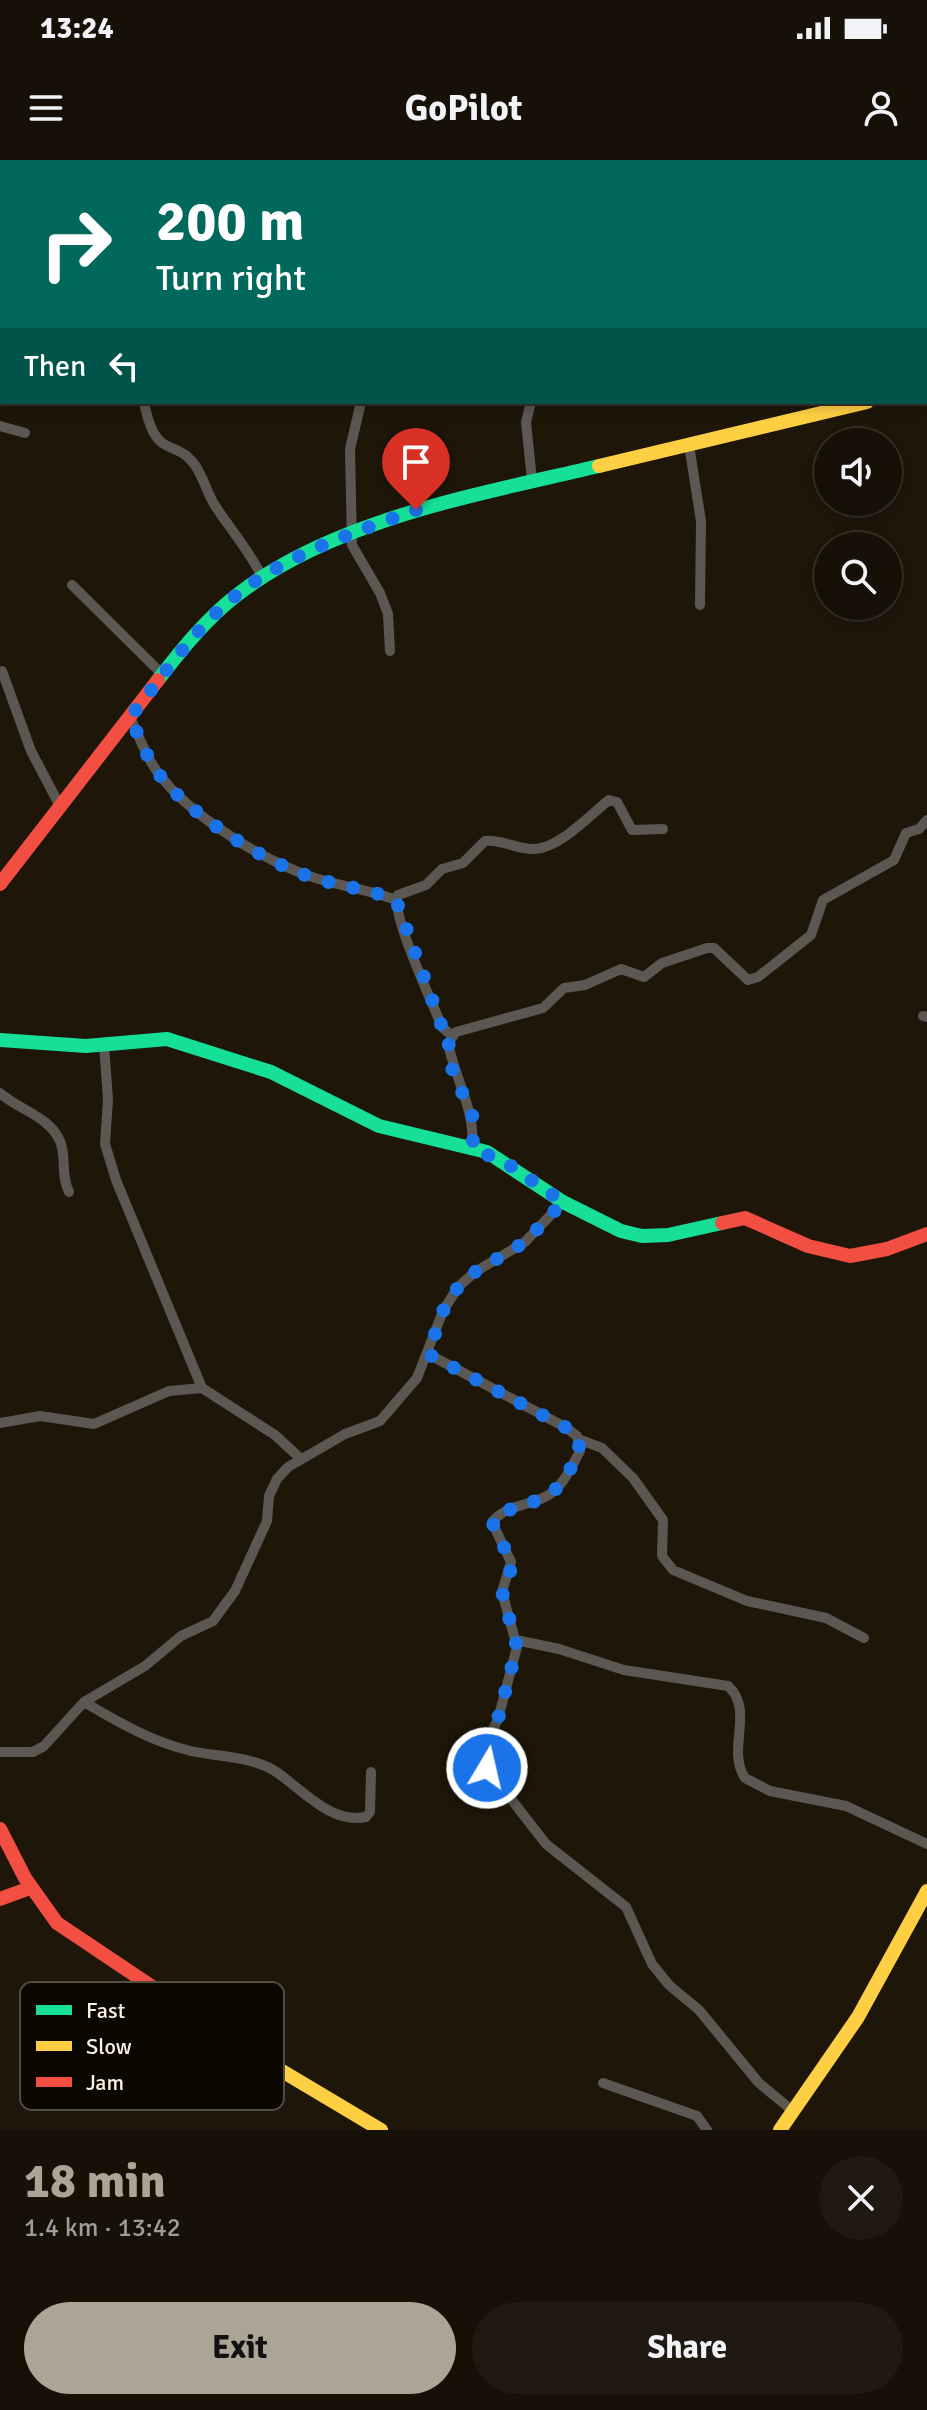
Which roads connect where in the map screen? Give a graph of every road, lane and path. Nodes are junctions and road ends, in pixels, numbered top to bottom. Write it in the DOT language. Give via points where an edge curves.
graph roads {
  1 [pos="361,404"];
  2 [pos="530,404"];
  3 [pos="859,404"];
  4 [pos="145,407"];
  5 [pos="0,426"];
  6 [pos="25,433"];
  7 [pos="689,445"];
  8 [pos="532,480"];
  9 [pos="352,533"];
  10 [pos="262,577"];
  11 [pos="72,585"];
  12 [pos="700,605"];
  13 [pos="390,651"];
  14 [pos="2,671"];
  15 [pos="162,674"];
  16 [pos="130,717"];
  17 [pos="61,808"];
  18 [pos="927,820"];
  19 [pos="663,829"];
  20 [pos="0,884"];
  21 [pos="396,900"];
  22 [pos="451,1035"];
  23 [pos="0,1040"];
  24 [pos="104,1045"];
  25 [pos="0,1093"];
  26 [pos="472,1148"];
  27 [pos="69,1192"];
  28 [pos="563,1202"];
  29 [pos="927,1234"];
  30 [pos="428,1354"];
  31 [pos="202,1388"];
  32 [pos="0,1423"];
  33 [pos="578,1439"];
  34 [pos="301,1459"];
  35 [pos="864,1638"];
  36 [pos="516,1640"];
  37 [pos="84,1702"];
  38 [pos="0,1752"];
  39 [pos="371,1772"];
  40 [pos="0,1829"];
  41 [pos="927,1844"];
  42 [pos="30,1888"];
  43 [pos="927,1891"];
  44 [pos="0,1899"];
  45 [pos="143,1982"];
  46 [pos="284,2073"];
  47 [pos="603,2083"];
  48 [pos="793,2111"];
  49 [pos="381,2130"];
  50 [pos="707,2130"];
  51 [pos="780,2130"];
  1 -- 9 [label="street" via="350,449"];
  2 -- 8 [label="street" via="526,422"];
  3 -- 7 [label="main road"];
  4 -- 10 [label="street" via="152,434 192,461"];
  5 -- 6 [label="street"];
  7 -- 8 [label="main road"];
  7 -- 12 [label="street" via="701,521"];
  8 -- 9 [label="main road"];
  9 -- 10 [label="main road"];
  9 -- 13 [label="street" via="356,557 388,614"];
  10 -- 15 [label="main road" via="215,614"];
  11 -- 15 [label="street"];
  14 -- 17 [label="street" via="31,751"];
  15 -- 16 [label="main road"];
  16 -- 17 [label="main road"];
  16 -- 21 [label="street" via="151,763 176,794 249,848 297,872"];
  17 -- 20 [label="main road"];
  18 -- 22 [label="street" via="904,836 894,860 823,900 811,935 758,977 740,976 714,948 707,948 662,963 644,977 621,969 564,988 543,1008"];
  19 -- 21 [label="street" via="632,830 617,802 609,800 563,837 538,849 485,841 463,863 442,869 426,885 403,892"];
  21 -- 22 [label="street" via="442,1027"];
  22 -- 26 [label="street" via="454,1070 473,1117"];
  23 -- 24 [label="main road"];
  24 -- 26 [label="main road" via="167,1039 271,1072 379,1126"];
  24 -- 31 [label="street" via="105,1144"];
  25 -- 27 [label="street" via="35,1115 59,1139"];
  26 -- 28 [label="main road" via="508,1164"];
  28 -- 29 [label="main road" via="642,1236 745,1218 808,1246 850,1256"];
  28 -- 30 [label="street" via="525,1242 458,1287"];
  30 -- 33 [label="street" via="565,1427"];
  30 -- 34 [label="street" via="417,1378 380,1421"];
  31 -- 32 [label="street" via="169,1391 94,1424 40,1416"];
  31 -- 34 [label="street" via="275,1435"];
  33 -- 35 [label="street" via="602,1448 633,1478 663,1520 662,1556 673,1570 747,1601 826,1618"];
  33 -- 36 [label="street" via="580,1451 561,1483 546,1497 510,1509 492,1522 511,1562 502,1592"];
  34 -- 37 [label="street" via="277,1479 267,1521 223,1610 205,1627 181,1636 145,1666"];
  36 -- 41 [label="street" via="624,1670 728,1686 741,1705 738,1757 745,1778 770,1791 846,1806"];
  36 -- 48 [label="street" via="498,1719 484,1748 487,1768 546,1844 626,1907 652,1964 699,2010 759,2083"];
  37 -- 38 [label="street" via="44,1746 33,1752"];
  37 -- 39 [label="street" via="139,1733 189,1751 273,1770 347,1819 370,1812"];
  40 -- 42 [label="main road"];
  42 -- 44 [label="main road"];
  42 -- 45 [label="main road" via="57,1923"];
  43 -- 48 [label="main road" via="858,2017"];
  46 -- 49 [label="main road"];
  47 -- 50 [label="street" via="697,2116"];
  48 -- 51 [label="main road"];
}
